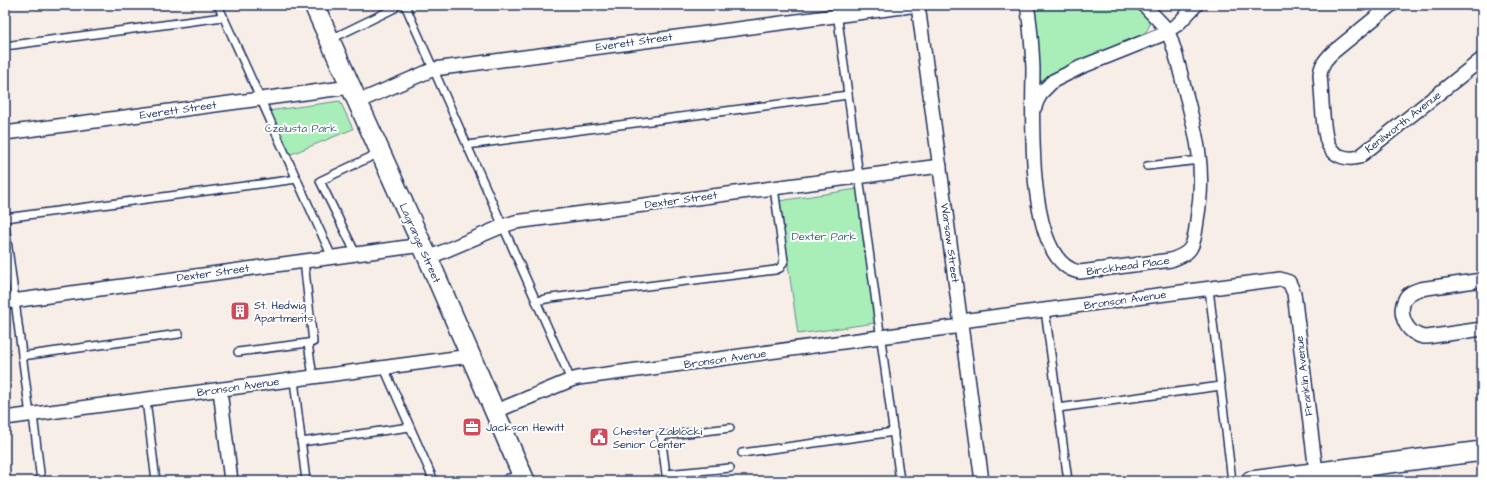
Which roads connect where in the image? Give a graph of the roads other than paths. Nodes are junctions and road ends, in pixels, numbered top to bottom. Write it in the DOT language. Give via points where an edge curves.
graph roads {
  1 [pos="218,5"];
  2 [pos="314,5"];
  3 [pos="405,5"];
  4 [pos="918,5"];
  5 [pos="1027,5"];
  6 [pos="1144,5"];
  7 [pos="1196,5"];
  8 [pos="1392,5"];
  9 [pos="395,8"];
  10 [pos="837,10"];
  11 [pos="223,17"];
  12 [pos="1168,31"];
  13 [pos="329,40"];
  14 [pos="5,46"];
  15 [pos="1482,59"];
  16 [pos="434,69"];
  17 [pos="354,95"];
  18 [pos="848,95"];
  19 [pos="260,99"];
  20 [pos="1032,120"];
  21 [pos="5,134"];
  22 [pos="467,145"];
  23 [pos="379,152"];
  24 [pos="1200,160"];
  25 [pos="940,166"];
  26 [pos="1147,166"];
  27 [pos="859,176"];
  28 [pos="297,179"];
  29 [pos="774,188"];
  30 [pos="5,218"];
  31 [pos="5,225"];
  32 [pos="503,226"];
  33 [pos="425,252"];
  34 [pos="356,254"];
  35 [pos="332,257"];
  36 [pos="304,261"];
  37 [pos="1482,280"];
  38 [pos="1289,282"];
  39 [pos="1209,288"];
  40 [pos="10,301"];
  41 [pos="536,301"];
  42 [pos="1045,310"];
  43 [pos="961,324"];
  44 [pos="1482,329"];
  45 [pos="179,334"];
  46 [pos="881,337"];
  47 [pos="308,342"];
  48 [pos="238,352"];
  49 [pos="22,356"];
  50 [pos="470,356"];
  51 [pos="384,368"];
  52 [pos="313,377"];
  53 [pos="294,380"];
  54 [pos="572,380"];
  55 [pos="1220,386"];
  56 [pos="220,390"];
  57 [pos="146,400"];
  58 [pos="1058,408"];
  59 [pos="494,412"];
  60 [pos="32,415"];
  61 [pos="5,418"];
  62 [pos="410,427"];
  63 [pos="730,428"];
  64 [pos="894,432"];
  65 [pos="301,442"];
  66 [pos="1482,451"];
  67 [pos="742,452"];
  68 [pos="730,468"];
  69 [pos="1318,475"];
  70 [pos="667,477"];
  71 [pos="520,480"];
  72 [pos="41,481"];
  73 [pos="156,481"];
  74 [pos="231,481"];
  75 [pos="306,481"];
  76 [pos="434,481"];
  77 [pos="900,481"];
  78 [pos="982,481"];
  79 [pos="1068,481"];
  80 [pos="1232,481"];
  81 [pos="1251,481"];
  1 -- 11 [label="lane"];
  2 -- 13 [label="main road, Lagrange Street"];
  3 -- 16 [label="lane"];
  4 -- 10 [label="street, Everett Street"];
  4 -- 25 [label="street, Warsaw Street"];
  5 -- 20 [label="street, Birckhead Place" via="1032,49"];
  6 -- 12 [label="street, Birckhead Place"];
  7 -- 12 [label="street, Birckhead Place"];
  8 -- 15 [label="street, Kenilworth Avenue" via="1332,53 1321,67 1326,136 1331,150 1337,154 1342,157 1359,157"];
  9 -- 13 [label="lane"];
  10 -- 16 [label="street, Everett Street"];
  10 -- 18 [label="lane"];
  11 -- 14 [label="lane"];
  11 -- 19 [label="lane"];
  12 -- 20 [label="street, Birckhead Place" via="1080,66 1053,81 1037,101"];
  12 -- 24 [label="street, Birckhead Place" via="1194,124"];
  13 -- 17 [label="main road, Lagrange Street"];
  16 -- 17 [label="street, Everett Street"];
  16 -- 22 [label="lane"];
  17 -- 19 [label="street, Everett Street"];
  17 -- 23 [label="main road, Lagrange Street"];
  18 -- 22 [label="lane"];
  18 -- 27 [label="lane"];
  19 -- 21 [label="street, Everett Street"];
  19 -- 28 [label="lane"];
  20 -- 24 [label="street, Birckhead Place" via="1036,192 1042,223 1058,260 1075,272 1163,262 1184,254 1191,247 1197,221 1201,189"];
  22 -- 32 [label="lane"];
  23 -- 33 [label="main road, Lagrange Street"];
  23 -- 34 [label="lane" via="320,181"];
  24 -- 26 [label="lane"];
  25 -- 27 [label="street, Dexter Street"];
  25 -- 43 [label="street, Warsaw Street"];
  27 -- 29 [label="street, Dexter Street"];
  27 -- 46 [label="lane"];
  28 -- 30 [label="lane"];
  28 -- 35 [label="lane"];
  29 -- 32 [label="street, Dexter Street" via="515,222"];
  29 -- 41 [label="lane" via="784,261 780,268"];
  31 -- 40 [label="lane"];
  32 -- 33 [label="street, Dexter Street"];
  32 -- 41 [label="lane"];
  33 -- 34 [label="street, Dexter Street"];
  33 -- 50 [label="main road, Lagrange Street"];
  34 -- 35 [label="street, Dexter Street"];
  35 -- 36 [label="street, Dexter Street"];
  36 -- 40 [label="street, Dexter Street"];
  36 -- 47 [label="lane" via="313,342"];
  37 -- 44 [label="street" via="1420,289 1411,293 1402,307 1402,316 1407,326 1419,336"];
  38 -- 39 [label="street, Bronson Avenue" via="1280,279"];
  38 -- 69 [label="street, Franklin Avenue" via="1294,293"];
  39 -- 42 [label="street, Bronson Avenue"];
  39 -- 55 [label="lane"];
  40 -- 49 [label="lane"];
  41 -- 54 [label="lane"];
  42 -- 43 [label="street, Bronson Avenue"];
  42 -- 58 [label="lane"];
  43 -- 46 [label="street, Bronson Avenue"];
  43 -- 78 [label="street, Warsaw Street"];
  45 -- 49 [label="lane"];
  46 -- 54 [label="street, Bronson Avenue"];
  46 -- 64 [label="lane"];
  47 -- 48 [label="lane"];
  47 -- 52 [label="lane"];
  49 -- 60 [label="lane"];
  50 -- 51 [label="street, Bronson Avenue"];
  50 -- 59 [label="main road, Lagrange Street"];
  51 -- 52 [label="street, Bronson Avenue"];
  51 -- 62 [label="lane"];
  52 -- 53 [label="street, Bronson Avenue"];
  53 -- 56 [label="street, Bronson Avenue"];
  53 -- 65 [label="lane"];
  54 -- 59 [label="street, Bronson Avenue"];
  55 -- 58 [label="lane"];
  55 -- 80 [label="lane"];
  56 -- 57 [label="street, Bronson Avenue"];
  56 -- 74 [label="street"];
  57 -- 60 [label="street, Bronson Avenue"];
  57 -- 73 [label="lane"];
  58 -- 79 [label="lane"];
  59 -- 71 [label="main road, Lagrange Street"];
  60 -- 61 [label="street, Bronson Avenue"];
  60 -- 72 [label="lane"];
  62 -- 65 [label="lane"];
  62 -- 76 [label="lane"];
  63 -- 70 [label="lane" via="661,436"];
  64 -- 67 [label="lane"];
  64 -- 77 [label="lane"];
  65 -- 75 [label="lane"];
  66 -- 69 [label="main road"];
  68 -- 70 [label="lane"];
  69 -- 81 [label="main road"];
}
